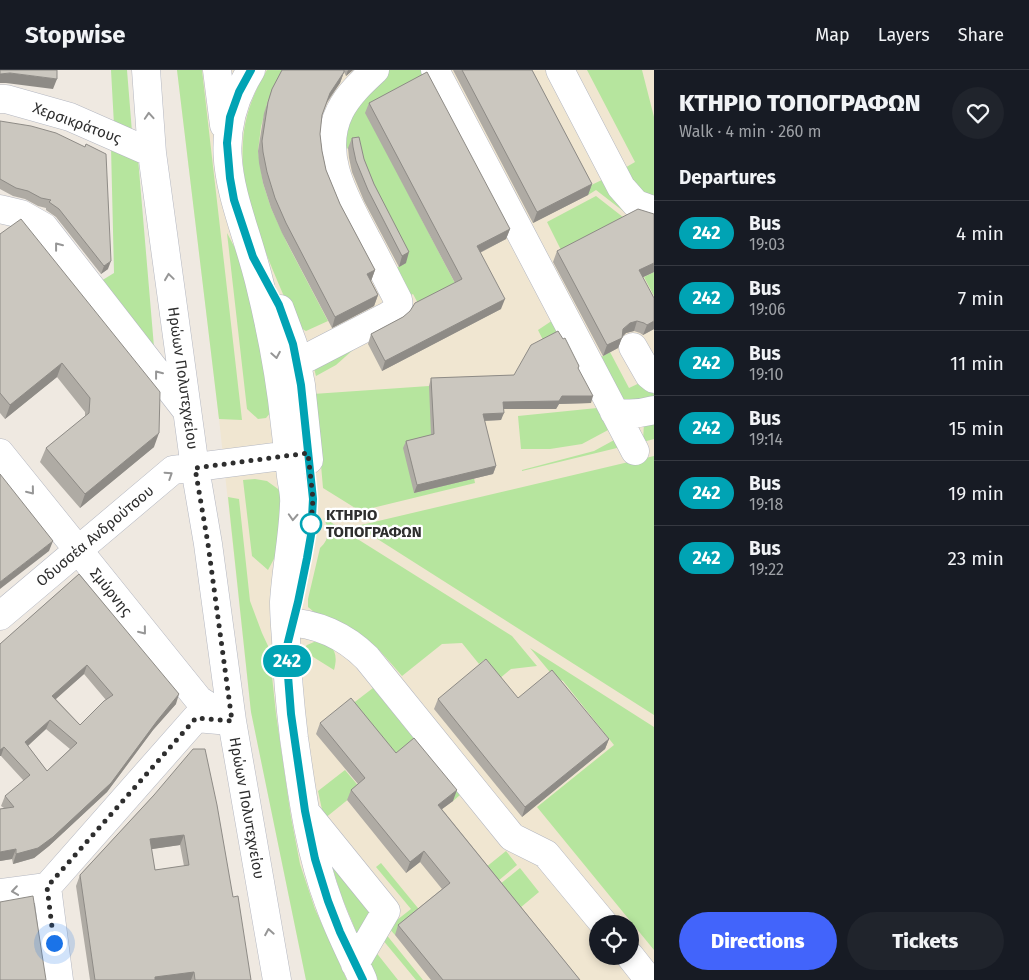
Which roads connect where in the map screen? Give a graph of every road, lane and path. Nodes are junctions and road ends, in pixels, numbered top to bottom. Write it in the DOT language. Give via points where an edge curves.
graph roads {
  1 [pos="146,70"];
  2 [pos="216,70"];
  3 [pos="251,70"];
  4 [pos="375,70"];
  5 [pos="435,70"];
  6 [pos="560,70"];
  7 [pos="0,99"];
  8 [pos="227,143"];
  9 [pos="152,153"];
  10 [pos="0,209"];
  11 [pos="654,210"];
  12 [pos="253,257"];
  13 [pos="632,347"];
  14 [pos="297,364"];
  15 [pos="654,379"];
  16 [pos="654,410"];
  17 [pos="188,412"];
  18 [pos="614,412"];
  19 [pos="635,451"];
  20 [pos="0,453"];
  21 [pos="298,454"];
  22 [pos="195,468"];
  23 [pos="78,550"];
  24 [pos="0,616"];
  25 [pos="289,622"];
  26 [pos="232,721"];
  27 [pos="305,811"];
  28 [pos="47,887"];
  29 [pos="0,893"];
  30 [pos="597,915"];
  31 [pos="638,965"];
  32 [pos="359,972"];
  33 [pos="59,980"];
  34 [pos="277,980"];
  35 [pos="650,980"];
  9 -- 1 [label="street, Ηρώων Πολυτεχνείου, one-way"];
  2 -- 8 [label="street"];
  3 -- 8 [label="street" via="230,117"];
  4 -- 14 [label="street" via="340,111 332,149 342,192 398,300 398,307 388,316"];
  5 -- 18 [label="street"];
  6 -- 11 [label="street" via="621,187 636,204"];
  7 -- 9 [label="street, Χερσικράτους" via="70,118"];
  8 -- 12 [label="street" via="234,200"];
  17 -- 9 [label="street, Ηρώων Πολυτεχνείου, one-way"];
  17 -- 10 [label="street, one-way" via="44,227 21,214"];
  12 -- 14 [label="street" via="279,305"];
  12 -- 21 [label="street, one-way"];
  13 -- 15 [label="street"];
  14 -- 21 [label="street" via="301,385"];
  16 -- 18 [label="street" via="626,414"];
  17 -- 22 [label="street, Ηρώων Πολυτεχνείου"];
  18 -- 19 [label="street"];
  20 -- 23 [label="street, Σμύρνης, one-way"];
  21 -- 22 [label="street, Οδυσσέα Ανδρούτσου"];
  21 -- 25 [label="street" via="284,602"];
  23 -- 22 [label="street, Οδυσσέα Ανδρούτσου, one-way" via="173,470"];
  22 -- 26 [label="street, Ηρώων Πολυτεχνείου"];
  23 -- 24 [label="street, Οδυσσέα Ανδρούτσου"];
  23 -- 26 [label="street, Σμύρνης, one-way" via="199,700"];
  25 -- 27 [label="street" via="286,650 291,714"];
  25 -- 30 [label="street" via="336,634 358,649 512,837 546,854"];
  26 -- 28 [label="street" via="196,718"];
  34 -- 26 [label="street, Ηρώων Πολυτεχνείου, one-way"];
  27 -- 32 [label="street" via="328,901"];
  27 -- 32 [label="street" via="386,911"];
  28 -- 29 [label="street, one-way"];
  28 -- 33 [label="street"];
  31 -- 35 [label="street"];
}
